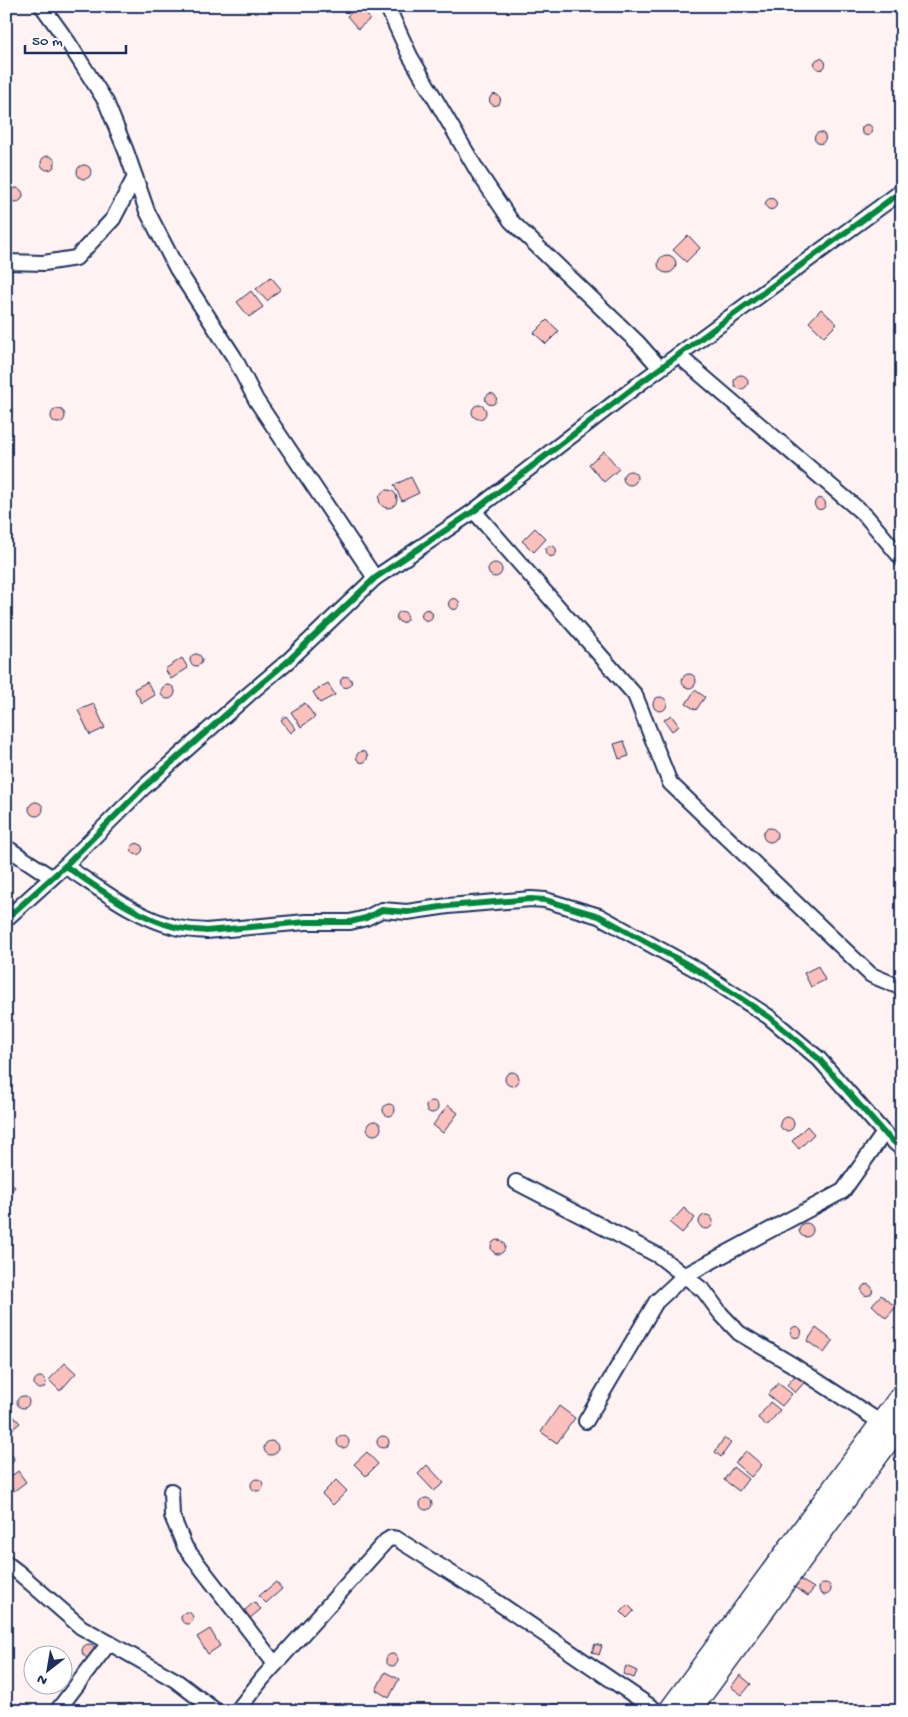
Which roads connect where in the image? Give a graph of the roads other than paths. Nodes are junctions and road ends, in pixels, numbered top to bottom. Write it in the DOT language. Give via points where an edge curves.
graph roads {
  1 [pos="42,6"];
  2 [pos="386,6"];
  3 [pos="135,177"];
  4 [pos="902,191"];
  5 [pos="6,262"];
  6 [pos="678,355"];
  7 [pos="660,368"];
  8 [pos="474,511"];
  9 [pos="902,559"];
  10 [pos="375,578"];
  11 [pos="6,847"];
  12 [pos="65,866"];
  13 [pos="51,877"];
  14 [pos="6,919"];
  15 [pos="902,988"];
  16 [pos="884,1133"];
  17 [pos="902,1149"];
  18 [pos="516,1182"];
  19 [pos="684,1276"];
  20 [pos="902,1393"];
  21 [pos="586,1421"];
  22 [pos="880,1422"];
  23 [pos="902,1424"];
  24 [pos="171,1491"];
  25 [pos="6,1563"];
  26 [pos="109,1643"];
  27 [pos="275,1664"];
  28 [pos="57,1711"];
  29 [pos="216,1711"];
  30 [pos="237,1711"];
  31 [pos="658,1711"];
  32 [pos="668,1711"];
  33 [pos="691,1711"];
  1 -- 3 [label="street" via="106,102"];
  2 -- 7 [label="street" via="410,56 478,172 511,221"];
  3 -- 5 [label="street" via="113,219 76,258 44,263"];
  3 -- 10 [label="street" via="147,210 177,269 234,357 256,400"];
  4 -- 6 [label="street"];
  6 -- 7 [label="street"];
  6 -- 9 [label="street" via="866,516"];
  7 -- 8 [label="street"];
  8 -- 10 [label="street"];
  8 -- 15 [label="street" via="635,695 670,783 872,975"];
  10 -- 12 [label="street" via="288,661 143,788"];
  11 -- 13 [label="street"];
  12 -- 13 [label="street"];
  12 -- 16 [label="street" via="140,913 175,928 192,930 350,922 382,910 407,912 531,899 546,900 599,916 699,971 769,1017 819,1059"];
  13 -- 14 [label="street"];
  16 -- 17 [label="street"];
  16 -- 19 [label="street" via="843,1191"];
  18 -- 19 [label="street" via="659,1256"];
  19 -- 21 [label="street" via="656,1302"];
  19 -- 22 [label="street" via="704,1291 739,1333"];
  20 -- 22 [label="main road"];
  22 -- 32 [label="main road"];
  23 -- 33 [label="main road"];
  24 -- 27 [label="street" via="172,1516 185,1547"];
  25 -- 26 [label="street" via="81,1627"];
  26 -- 28 [label="street"];
  26 -- 29 [label="street" via="175,1680"];
  27 -- 30 [label="street"];
  27 -- 31 [label="street" via="390,1538 397,1539 494,1600"];
}
